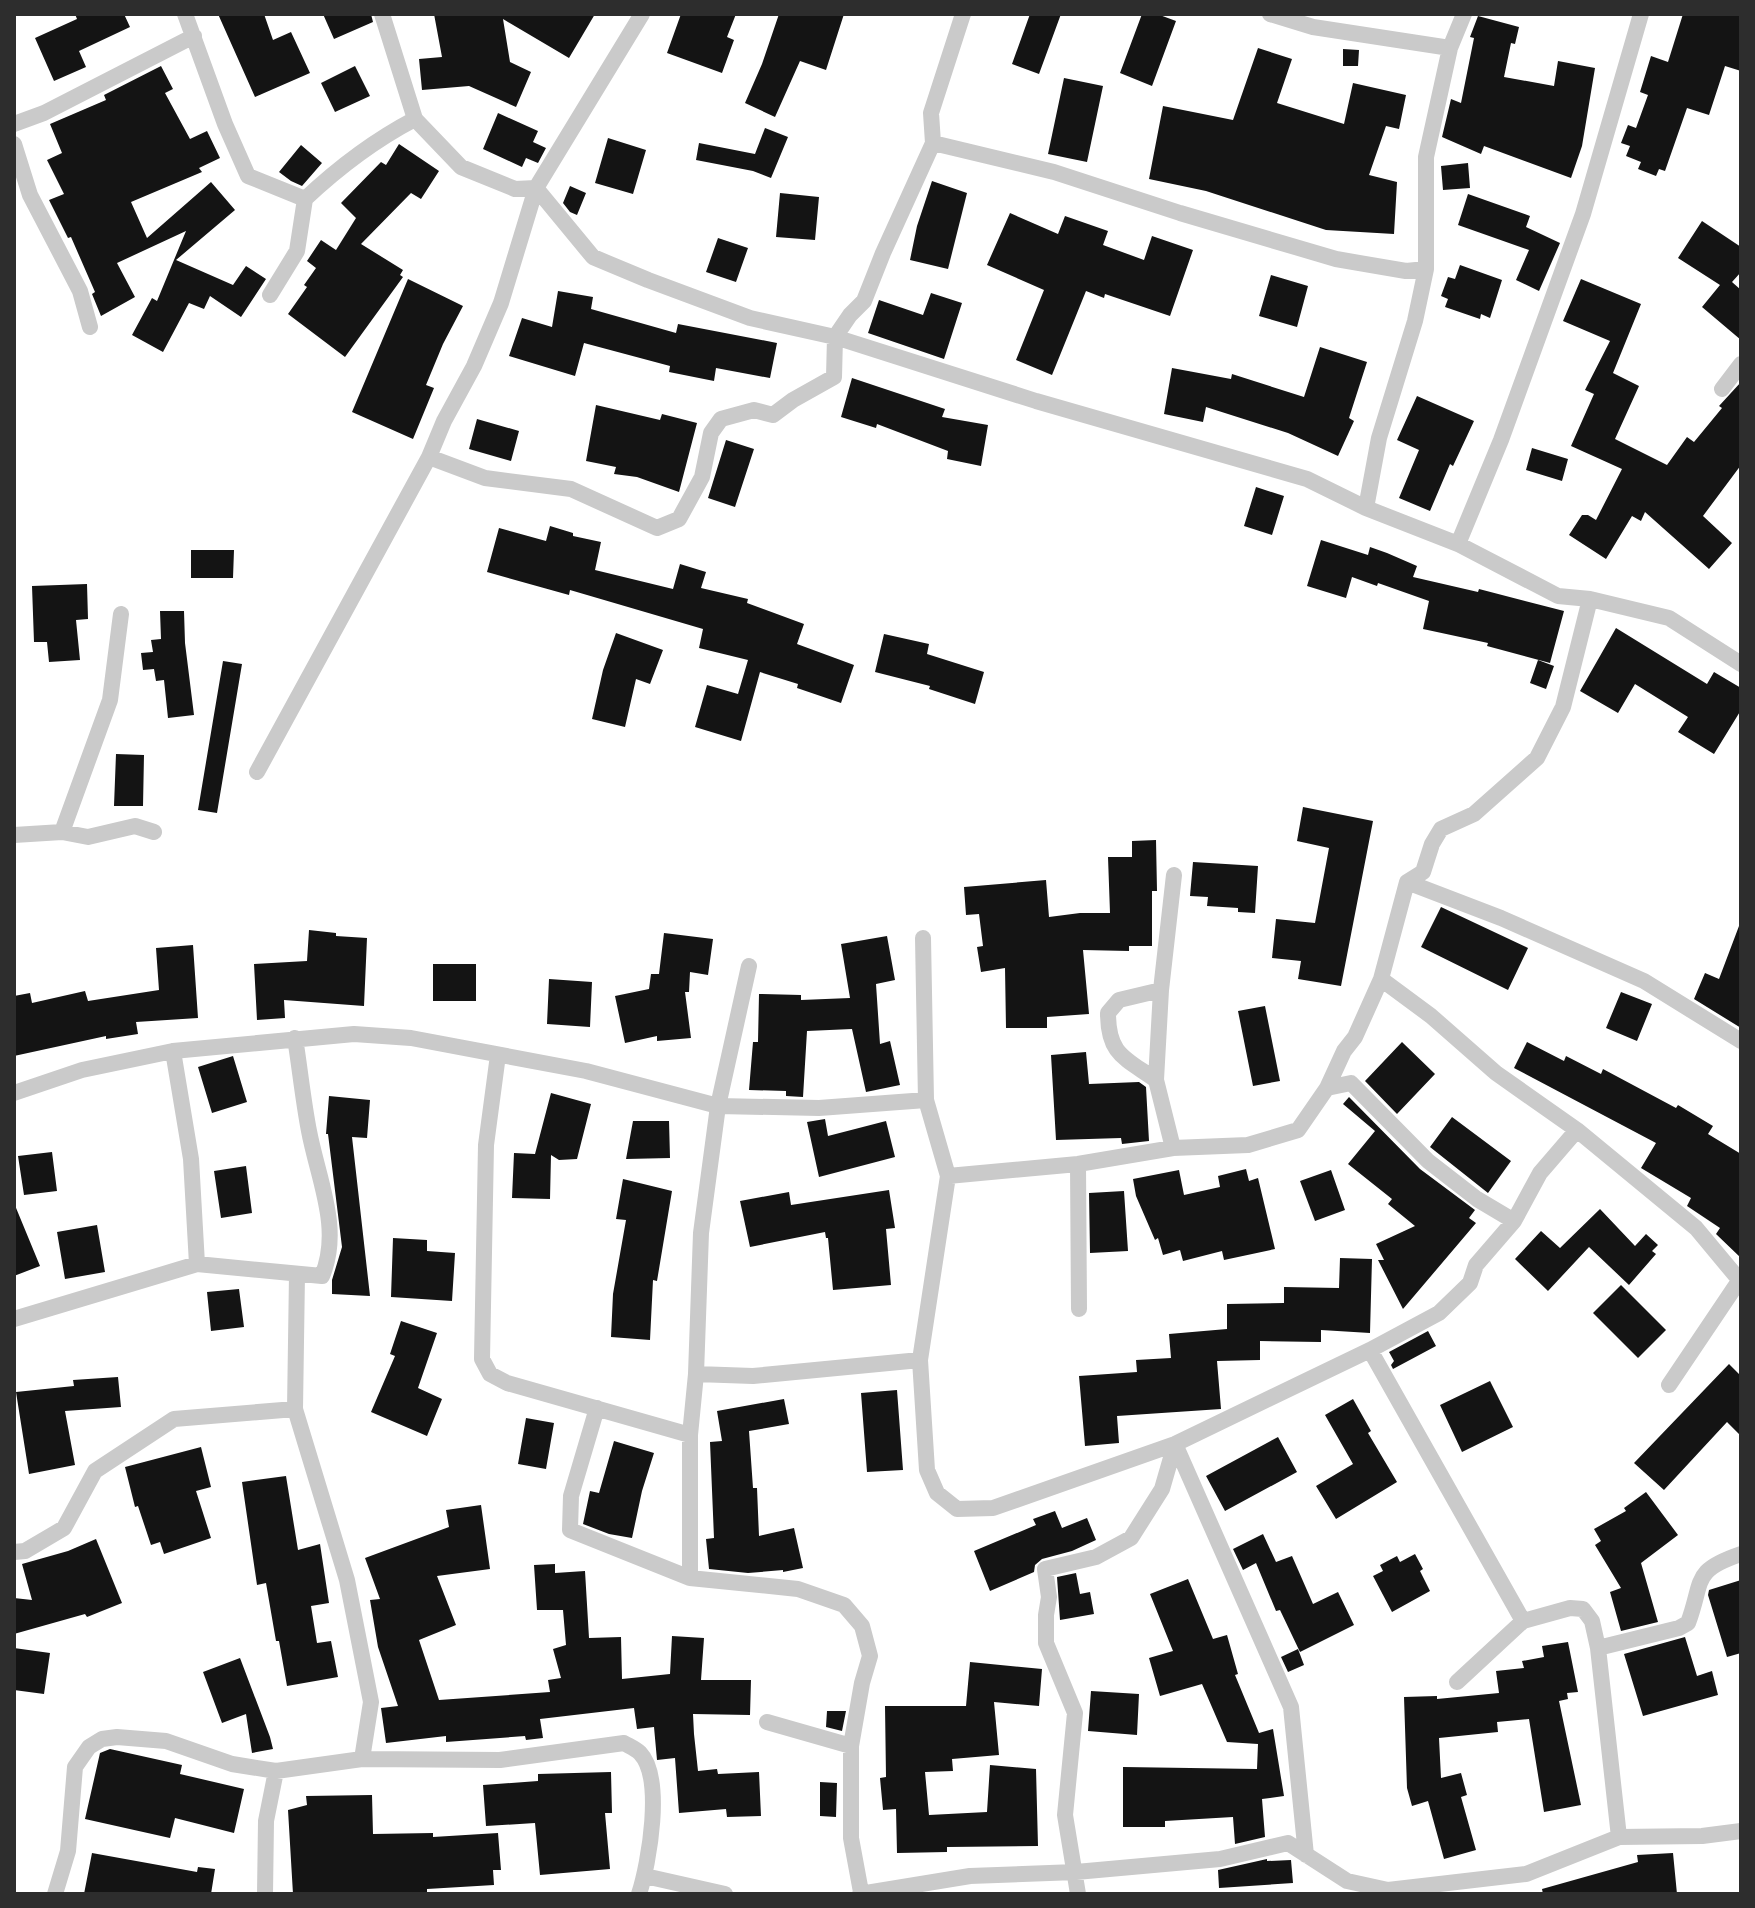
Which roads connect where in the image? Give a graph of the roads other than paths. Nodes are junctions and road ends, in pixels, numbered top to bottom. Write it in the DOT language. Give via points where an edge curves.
graph roads {
  1 [pos="185,14"];
  2 [pos="382,14"];
  3 [pos="642,14"];
  4 [pos="963,14"];
  5 [pos="1270,14"];
  6 [pos="1464,14"];
  7 [pos="1641,14"];
  8 [pos="194,36"];
  9 [pos="1450,48"];
  10 [pos="415,119"];
  11 [pos="14,124"];
  12 [pos="933,143"];
  13 [pos="14,144"];
  14 [pos="536,188"];
  15 [pos="305,199"];
  16 [pos="1426,269"];
  17 [pos="270,295"];
  18 [pos="90,327"];
  19 [pos="835,337"];
  20 [pos="1741,364"];
  21 [pos="1722,389"];
  22 [pos="429,457"];
  23 [pos="1366,508"];
  24 [pos="1458,544"];
  25 [pos="1590,599"];
  26 [pos="121,614"];
  27 [pos="1740,662"];
  28 [pos="257,772"];
  29 [pos="62,832"];
  30 [pos="154,832"];
  31 [pos="14,835"];
  32 [pos="1174,875"];
  33 [pos="1407,882"];
  34 [pos="923,938"];
  35 [pos="749,966"];
  36 [pos="1381,979"];
  37 [pos="1161,990"];
  38 [pos="295,1038"];
  39 [pos="1741,1041"];
  40 [pos="173,1051"];
  41 [pos="498,1055"];
  42 [pos="1156,1080"];
  43 [pos="1327,1088"];
  44 [pos="14,1093"];
  45 [pos="926,1100"];
  46 [pos="718,1106"];
  47 [pos="1577,1130"];
  48 [pos="1173,1148"];
  49 [pos="1078,1164"];
  50 [pos="948,1176"];
  51 [pos="1514,1221"];
  52 [pos="197,1264"];
  53 [pos="297,1274"];
  54 [pos="1740,1280"];
  55 [pos="1079,1309"];
  56 [pos="14,1319"];
  57 [pos="1370,1350"];
  58 [pos="920,1360"];
  59 [pos="696,1374"];
  60 [pos="1669,1385"];
  61 [pos="597,1408"];
  62 [pos="295,1409"];
  63 [pos="690,1435"];
  64 [pos="1175,1444"];
  65 [pos="14,1552"];
  66 [pos="1741,1554"];
  67 [pos="690,1578"];
  68 [pos="1523,1621"];
  69 [pos="1598,1648"];
  70 [pos="1457,1682"];
  71 [pos="767,1722"];
  72 [pos="851,1746"];
  73 [pos="362,1759"];
  74 [pos="276,1771"];
  75 [pos="1741,1831"];
  76 [pos="1619,1837"];
  77 [pos="1306,1855"];
  78 [pos="1076,1872"];
  79 [pos="645,1876"];
  80 [pos="861,1893"];
  81 [pos="55,1894"];
  82 [pos="265,1894"];
  83 [pos="639,1894"];
  84 [pos="725,1894"];
  85 [pos="1078,1894"];
  1 -- 8 [label="street"];
  2 -- 10 [label="street"];
  3 -- 14 [label="street"];
  4 -- 12 [label="street" via="931,113"];
  5 -- 9 [label="street" via="1313,27"];
  6 -- 9 [label="street"];
  7 -- 24 [label="street" via="1583,214 1507,426"];
  8 -- 11 [label="street"];
  8 -- 15 [label="street" via="248,176"];
  9 -- 16 [label="street" via="1426,157"];
  10 -- 14 [label="street" via="461,167 515,189"];
  10 -- 15 [label="street" via="352,157"];
  12 -- 16 [label="street" via="1054,172 1336,259 1406,271"];
  12 -- 19 [label="street" via="864,301"];
  13 -- 18 [label="street" via="30,195 80,291"];
  14 -- 19 [label="street" via="593,257 750,318"];
  14 -- 22 [label="street" via="501,303"];
  15 -- 17 [label="street" via="297,251"];
  16 -- 23 [label="street" via="1379,438"];
  19 -- 22 [label="street" via="834,377 773,415 754,410 721,419 711,433 702,477 679,519 657,528 571,489 485,478"];
  19 -- 23 [label="street" via="1307,479"];
  20 -- 21 [label="street"];
  22 -- 28 [label="street"];
  23 -- 24 [label="street"];
  24 -- 25 [label="street" via="1558,596"];
  25 -- 27 [label="street" via="1669,618"];
  25 -- 33 [label="street" via="1563,707 1537,758 1474,814 1441,829 1423,872"];
  26 -- 29 [label="street" via="110,700"];
  29 -- 30 [label="street" via="88,837 135,826"];
  29 -- 31 [label="street"];
  32 -- 37 [label="street"];
  33 -- 36 [label="street"];
  33 -- 39 [label="street" via="1644,981"];
  34 -- 45 [label="street"];
  35 -- 46 [label="street"];
  36 -- 43 [label="street"];
  36 -- 47 [label="street" via="1496,1073"];
  37 -- 42 [label="street"];
  37 -- 42 [label="street" via="1119,1000 1108,1013 1108,1034 1118,1053"];
  38 -- 40 [label="street"];
  38 -- 41 [label="street" via="396,1037"];
  38 -- 53 [label="street" via="331,1227 330,1256 322,1276"];
  40 -- 44 [label="street" via="82,1070"];
  40 -- 52 [label="street" via="191,1159"];
  41 -- 46 [label="street" via="586,1071"];
  41 -- 61 [label="street" via="486,1145 482,1359 490,1374 507,1383"];
  42 -- 48 [label="street"];
  43 -- 48 [label="street" via="1298,1130 1248,1145"];
  43 -- 51 [label="street" via="1351,1083 1428,1161"];
  45 -- 46 [label="street" via="819,1108"];
  45 -- 50 [label="street"];
  46 -- 59 [label="street" via="701,1233"];
  47 -- 51 [label="street" via="1540,1173"];
  47 -- 54 [label="street" via="1696,1228"];
  48 -- 49 [label="street"];
  49 -- 50 [label="street"];
  49 -- 55 [label="street"];
  50 -- 58 [label="street"];
  51 -- 57 [label="street" via="1476,1265 1470,1283 1439,1313"];
  52 -- 53 [label="street"];
  52 -- 56 [label="street"];
  53 -- 62 [label="street"];
  54 -- 60 [label="street"];
  57 -- 64 [label="street"];
  57 -- 68 [label="street"];
  58 -- 59 [label="street" via="753,1376"];
  58 -- 64 [label="street" via="927,1470 937,1493 957,1509 993,1508"];
  59 -- 63 [label="street"];
  61 -- 63 [label="street"];
  61 -- 67 [label="street" via="571,1496 570,1530"];
  62 -- 65 [label="street" via="174,1419 95,1471 64,1528"];
  62 -- 73 [label="street" via="347,1580 371,1702"];
  63 -- 67 [label="street"];
  64 -- 77 [label="street" via="1291,1707"];
  64 -- 78 [label="street" via="1162,1489 1131,1538 1096,1557 1045,1569 1046,1643 1075,1713 1065,1815"];
  66 -- 69 [label="street" via="1701,1575 1688,1623"];
  67 -- 72 [label="street" via="798,1589 844,1605 862,1626 870,1656"];
  68 -- 69 [label="street" via="1583,1609 1592,1621"];
  68 -- 70 [label="street"];
  69 -- 76 [label="street"];
  71 -- 72 [label="street"];
  72 -- 80 [label="street" via="851,1838"];
  73 -- 74 [label="street"];
  73 -- 79 [label="street" via="500,1760 624,1743 640,1753 647,1766 655,1802"];
  74 -- 81 [label="street" via="232,1764 166,1741 102,1739 75,1767 68,1851"];
  74 -- 82 [label="street" via="266,1821"];
  75 -- 76 [label="street"];
  76 -- 77 [label="street" via="1526,1874 1388,1890 1347,1881"];
  77 -- 78 [label="street" via="1288,1843 1220,1859"];
  78 -- 80 [label="street" via="970,1876"];
  78 -- 85 [label="street"];
  79 -- 83 [label="street"];
  79 -- 84 [label="street"];
}
